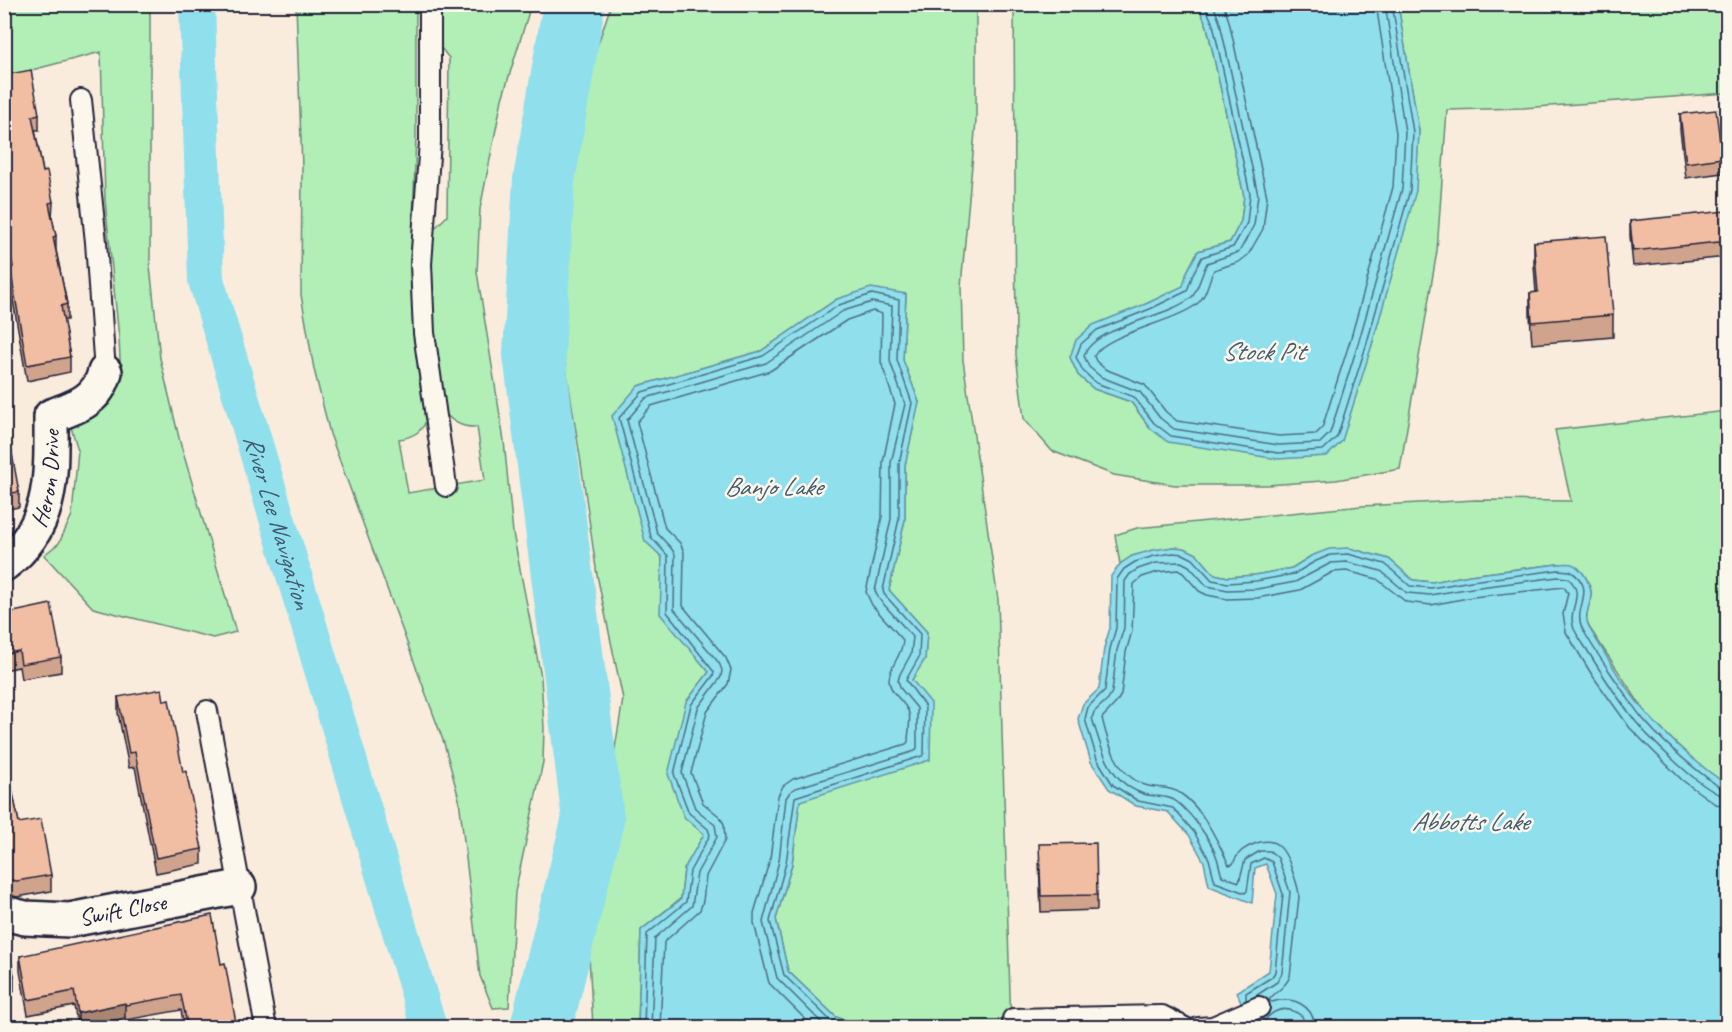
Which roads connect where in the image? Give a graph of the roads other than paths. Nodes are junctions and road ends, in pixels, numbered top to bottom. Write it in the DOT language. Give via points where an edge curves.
graph roads {
  1 [pos="430,4"];
  2 [pos="81,100"];
  3 [pos="105,372"];
  4 [pos="446,486"];
  5 [pos="4,564"];
  6 [pos="207,711"];
  7 [pos="239,886"];
  8 [pos="4,913"];
  9 [pos="1259,1007"];
  10 [pos="1013,1019"];
  11 [pos="266,1028"];
  12 [pos="1185,1028"];
  13 [pos="1198,1028"];
  1 -- 4 [label="lane" via="430,142 421,264 424,333"];
  2 -- 3 [label="lane"];
  3 -- 5 [label="street, Heron Drive" via="101,385 89,399 51,416 48,498 29,541"];
  6 -- 7 [label="lane"];
  7 -- 8 [label="street, Swift Close" via="70,920"];
  7 -- 11 [label="lane"];
  9 -- 13 [label="lane" via="1213,1027"];
  10 -- 12 [label="lane" via="1162,1016"];
}
